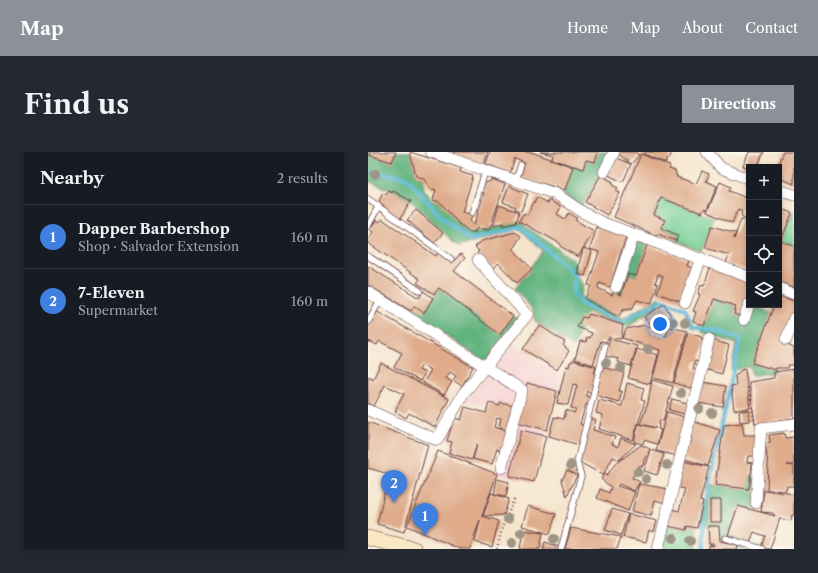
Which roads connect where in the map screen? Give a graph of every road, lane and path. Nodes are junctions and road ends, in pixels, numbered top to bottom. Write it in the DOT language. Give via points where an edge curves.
graph roads {
  1 [pos="431,152"];
  2 [pos="614,152"];
  3 [pos="707,152"];
  4 [pos="449,155"];
  5 [pos="521,165"];
  6 [pos="486,169"];
  7 [pos="604,172"];
  8 [pos="746,178"];
  9 [pos="516,179"];
  10 [pos="782,191"];
  11 [pos="794,195"];
  12 [pos="368,199"];
  13 [pos="378,207"];
  14 [pos="472,213"];
  15 [pos="368,226"];
  16 [pos="634,235"];
  17 [pos="368,256"];
  18 [pos="701,258"];
  19 [pos="451,259"];
  20 [pos="478,260"];
  21 [pos="746,276"];
  22 [pos="616,288"];
  23 [pos="782,289"];
  24 [pos="420,290"];
  25 [pos="368,292"];
  26 [pos="794,294"];
  27 [pos="380,300"];
  28 [pos="685,303"];
  29 [pos="748,308"];
  30 [pos="794,318"];
  31 [pos="744,320"];
  32 [pos="368,322"];
  33 [pos="709,340"];
  34 [pos="786,340"];
  35 [pos="605,346"];
  36 [pos="485,367"];
  37 [pos="748,387"];
  38 [pos="368,410"];
  39 [pos="794,424"];
  40 [pos="761,428"];
  41 [pos="501,468"];
  42 [pos="515,497"];
  43 [pos="756,503"];
  44 [pos="368,538"];
  45 [pos="725,538"];
  46 [pos="406,548"];
  47 [pos="497,549"];
  48 [pos="561,549"];
  49 [pos="658,549"];
  50 [pos="762,549"];
  1 -- 4 [label="street"];
  2 -- 7 [label="street"];
  3 -- 8 [label="street" via="721,168"];
  4 -- 6 [label="street"];
  5 -- 9 [label="lane"];
  6 -- 9 [label="street"];
  6 -- 14 [label="lane"];
  9 -- 16 [label="street" via="556,194 584,213"];
  10 -- 11 [label="street"];
  12 -- 13 [label="lane"];
  13 -- 15 [label="lane"];
  13 -- 19 [label="lane"];
  16 -- 18 [label="street"];
  16 -- 22 [label="street"];
  17 -- 24 [label="lane"];
  18 -- 21 [label="street"];
  18 -- 28 [label="street"];
  20 -- 36 [label="street" via="527,315"];
  23 -- 26 [label="street"];
  25 -- 27 [label="street"];
  27 -- 32 [label="lane"];
  27 -- 36 [label="street"];
  29 -- 31 [label="street"];
  30 -- 34 [label="street"];
  33 -- 49 [label="street"];
  35 -- 48 [label="lane" via="577,462 581,476"];
  36 -- 38 [label="street" via="463,394 437,440"];
  36 -- 41 [label="street" via="522,390"];
  37 -- 40 [label="path" via="755,425"];
  39 -- 40 [label="street"];
  40 -- 43 [label="street"];
  42 -- 47 [label="path" via="502,528"];
  44 -- 46 [label="main road"];
  45 -- 50 [label="lane"];
}
